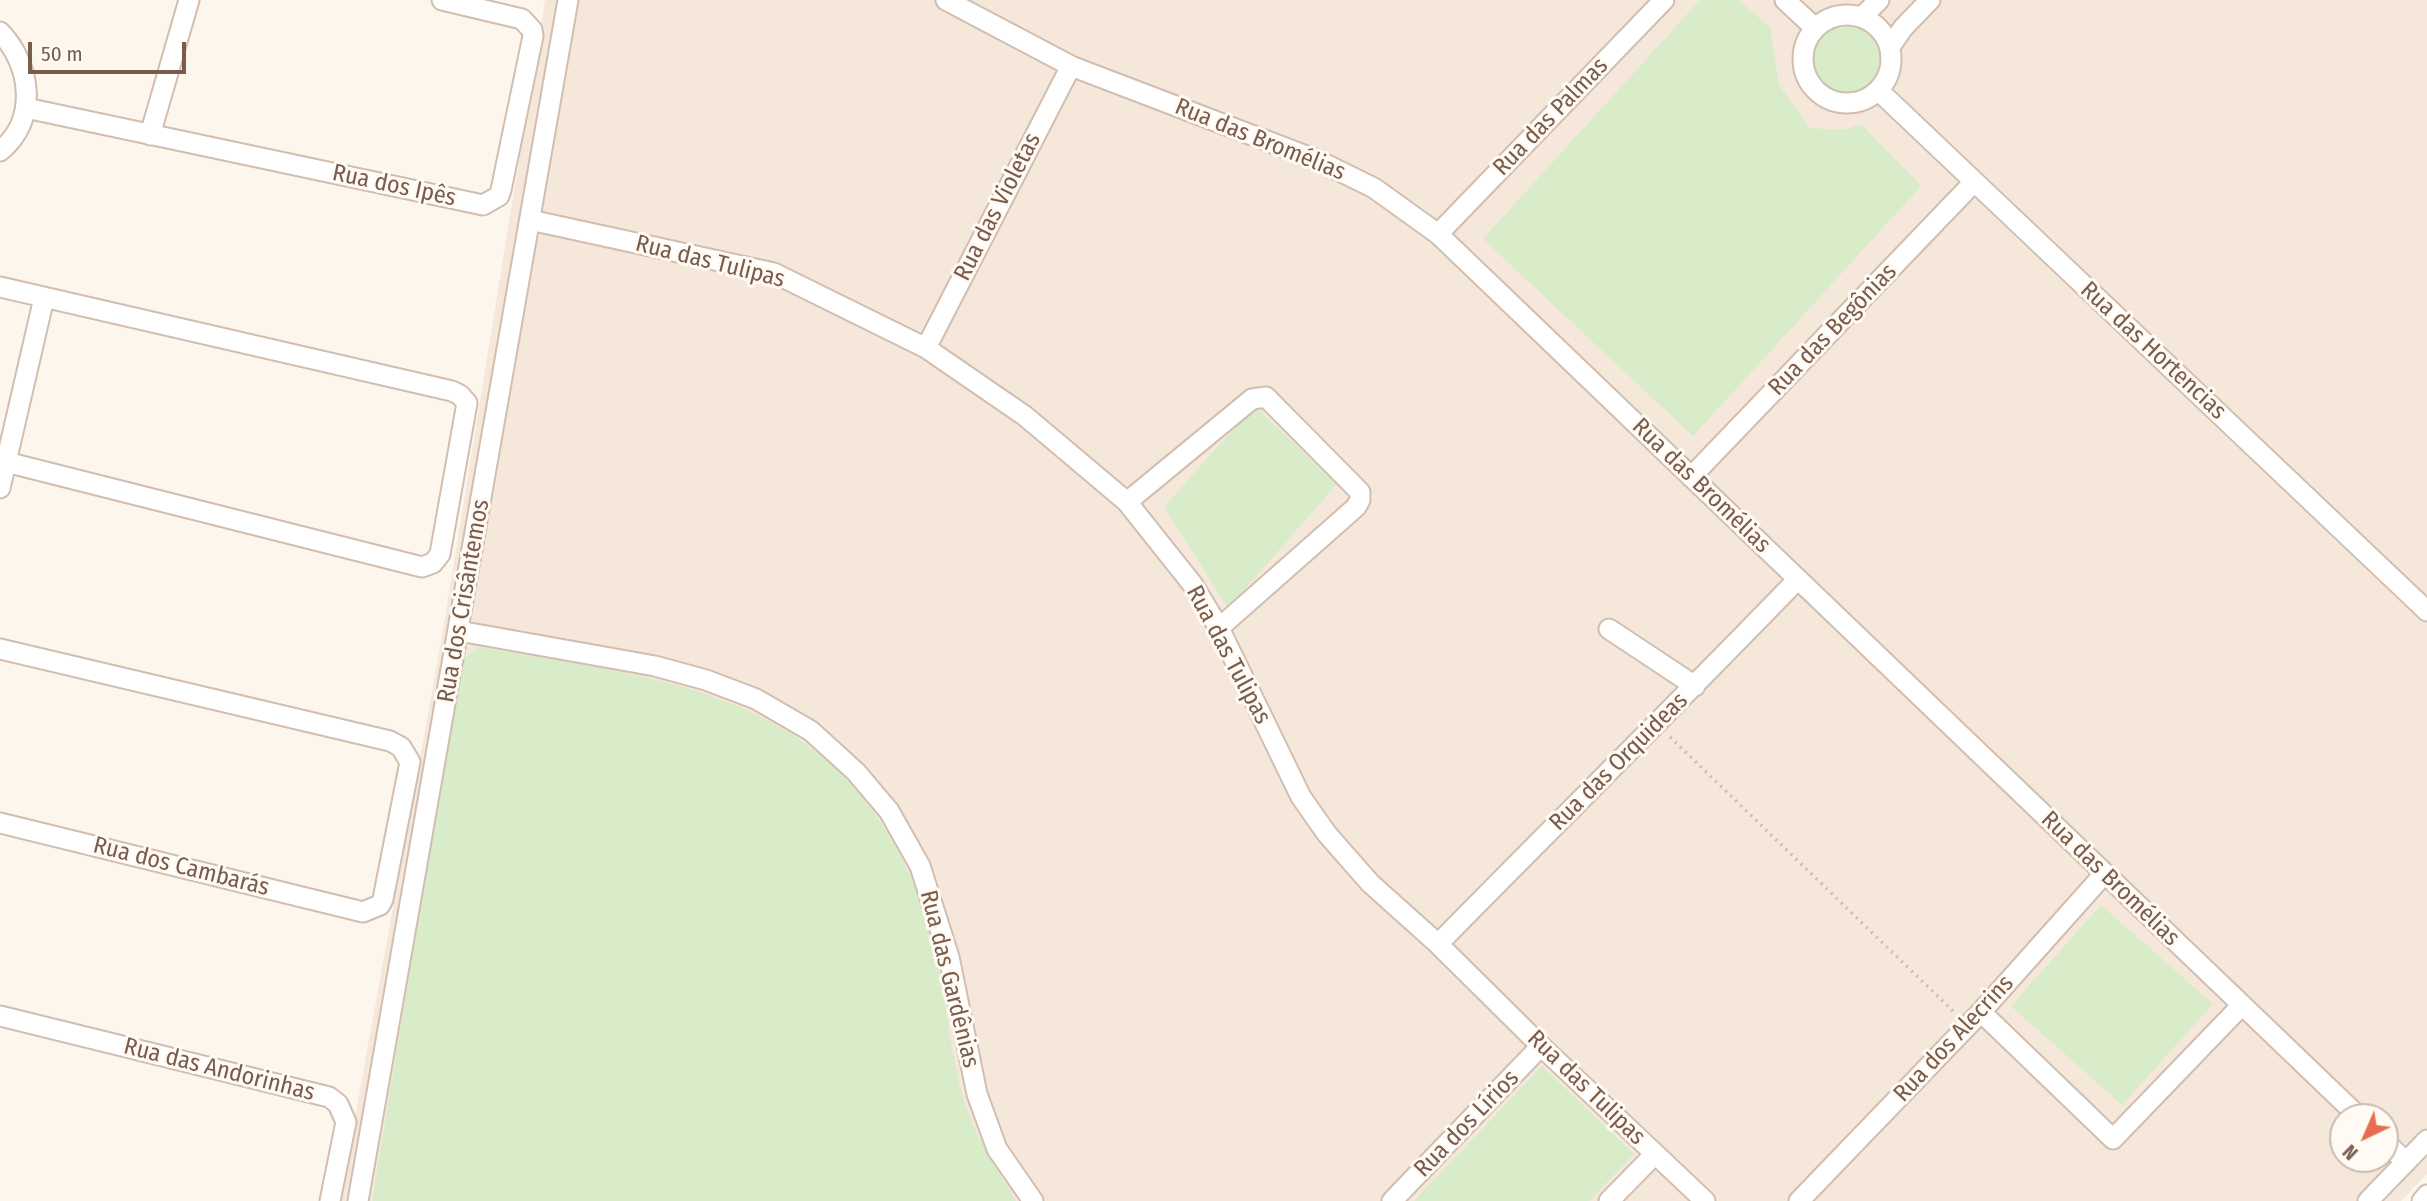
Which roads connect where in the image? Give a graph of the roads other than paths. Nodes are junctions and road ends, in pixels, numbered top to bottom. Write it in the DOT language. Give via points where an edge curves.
graph roads {
  1 [pos="189,0"];
  2 [pos="442,0"];
  3 [pos="568,0"];
  4 [pos="946,0"];
  5 [pos="1664,0"];
  6 [pos="1785,0"];
  7 [pos="1879,0"];
  8 [pos="1930,0"];
  9 [pos="1862,17"];
  10 [pos="1815,28"];
  11 [pos="0,32"];
  12 [pos="1890,47"];
  13 [pos="1071,66"];
  14 [pos="1879,91"];
  15 [pos="26,108"];
  16 [pos="150,135"];
  17 [pos="0,150"];
  18 [pos="1975,182"];
  19 [pos="530,220"];
  20 [pos="1437,234"];
  21 [pos="0,287"];
  22 [pos="44,298"];
  23 [pos="926,348"];
  24 [pos="6,462"];
  25 [pos="1691,477"];
  26 [pos="0,488"];
  27 [pos="1127,502"];
  28 [pos="1798,579"];
  29 [pos="2427,611"];
  30 [pos="1219,628"];
  31 [pos="1609,629"];
  32 [pos="459,631"];
  33 [pos="0,649"];
  34 [pos="1695,686"];
  35 [pos="0,823"];
  36 [pos="2105,873"];
  37 [pos="1438,944"];
  38 [pos="2242,1005"];
  39 [pos="0,1016"];
  40 [pos="1974,1019"];
  41 [pos="1541,1046"];
  42 [pos="2344,1103"];
  43 [pos="2427,1140"];
  44 [pos="1655,1154"];
  45 [pos="2399,1155"];
  46 [pos="2406,1162"];
  47 [pos="2427,1195"];
  48 [pos="330,1201"];
  49 [pos="358,1201"];
  50 [pos="1033,1201"];
  51 [pos="1392,1201"];
  52 [pos="1609,1201"];
  53 [pos="1705,1201"];
  54 [pos="1799,1201"];
  55 [pos="2368,1201"];
  56 [pos="2422,1201"];
  1 -- 16 [label="street"];
  2 -- 16 [label="street, Rua dos Ipês" via="522,19 532,30 501,190 483,205"];
  3 -- 19 [label="street, Rua dos Crisântemos"];
  4 -- 13 [label="street, Rua das Bromélias"];
  5 -- 20 [label="street, Rua das Palmas"];
  6 -- 10 [label="street"];
  7 -- 9 [label="street"];
  8 -- 12 [label="street"];
  9 -- 10 [label="street" via="1837,16"];
  9 -- 12 [label="street" via="1880,29"];
  10 -- 14 [label="street" via="1802,56 1804,71 1822,96 1851,104"];
  11 -- 15 [label="street" via="18,55 27,81"];
  12 -- 14 [label="street" via="1891,71"];
  13 -- 20 [label="street, Rua das Bromélias" via="1317,160 1374,188"];
  13 -- 23 [label="street, Rua das Violetas"];
  14 -- 18 [label="street, Rua das Hortencias"];
  15 -- 16 [label="street, Rua dos Ipês"];
  15 -- 17 [label="street" via="18,129"];
  18 -- 25 [label="street, Rua das Begônias"];
  18 -- 29 [label="street, Rua das Hortencias"];
  19 -- 23 [label="street, Rua das Tulipas" via="774,273"];
  19 -- 32 [label="street, Rua dos Crisântemos"];
  20 -- 25 [label="street, Rua das Bromélias"];
  21 -- 22 [label="street"];
  22 -- 24 [label="street"];
  22 -- 24 [label="street" via="460,395 467,403 440,554 422,567"];
  23 -- 27 [label="street, Rua das Tulipas" via="1025,416"];
  24 -- 26 [label="street"];
  25 -- 28 [label="street, Rua das Bromélias"];
  27 -- 30 [label="street, Rua das Tulipas" via="1193,585"];
  27 -- 30 [label="street" via="1259,396 1266,397 1360,492 1356,507"];
  28 -- 34 [label="street, Rua das Orquideas"];
  28 -- 36 [label="street, Rua das Bromélias"];
  30 -- 37 [label="street, Rua das Tulipas" via="1301,797 1370,883"];
  31 -- 34 [label="street"];
  32 -- 49 [label="street, Rua dos Crisântemos"];
  32 -- 50 [label="street, Rua das Gardênias" via="655,666 706,680 756,699 811,731 856,772 889,811 920,866 949,957 977,1094 997,1149"];
  33 -- 35 [label="street, Rua dos Cambarás" via="390,741 401,747 410,762 383,899 363,912"];
  34 -- 37 [label="street, Rua das Orquideas"];
  36 -- 38 [label="street, Rua das Bromélias"];
  36 -- 40 [label="street, Rua dos Alecrins"];
  37 -- 41 [label="street, Rua das Tulipas"];
  38 -- 40 [label="street" via="2113,1139"];
  38 -- 42 [label="street, Rua das Bromélias"];
  39 -- 48 [label="street, Rua das Andorinhas" via="329,1097 338,1104 346,1122"];
  40 -- 54 [label="street, Rua dos Alecrins"];
  41 -- 44 [label="street, Rua das Tulipas"];
  41 -- 51 [label="street, Rua dos Lírios"];
  43 -- 46 [label="street"];
  44 -- 52 [label="street"];
  44 -- 53 [label="street, Rua das Tulipas"];
  45 -- 46 [label="street"];
  46 -- 55 [label="street"];
  47 -- 56 [label="street"];
}
